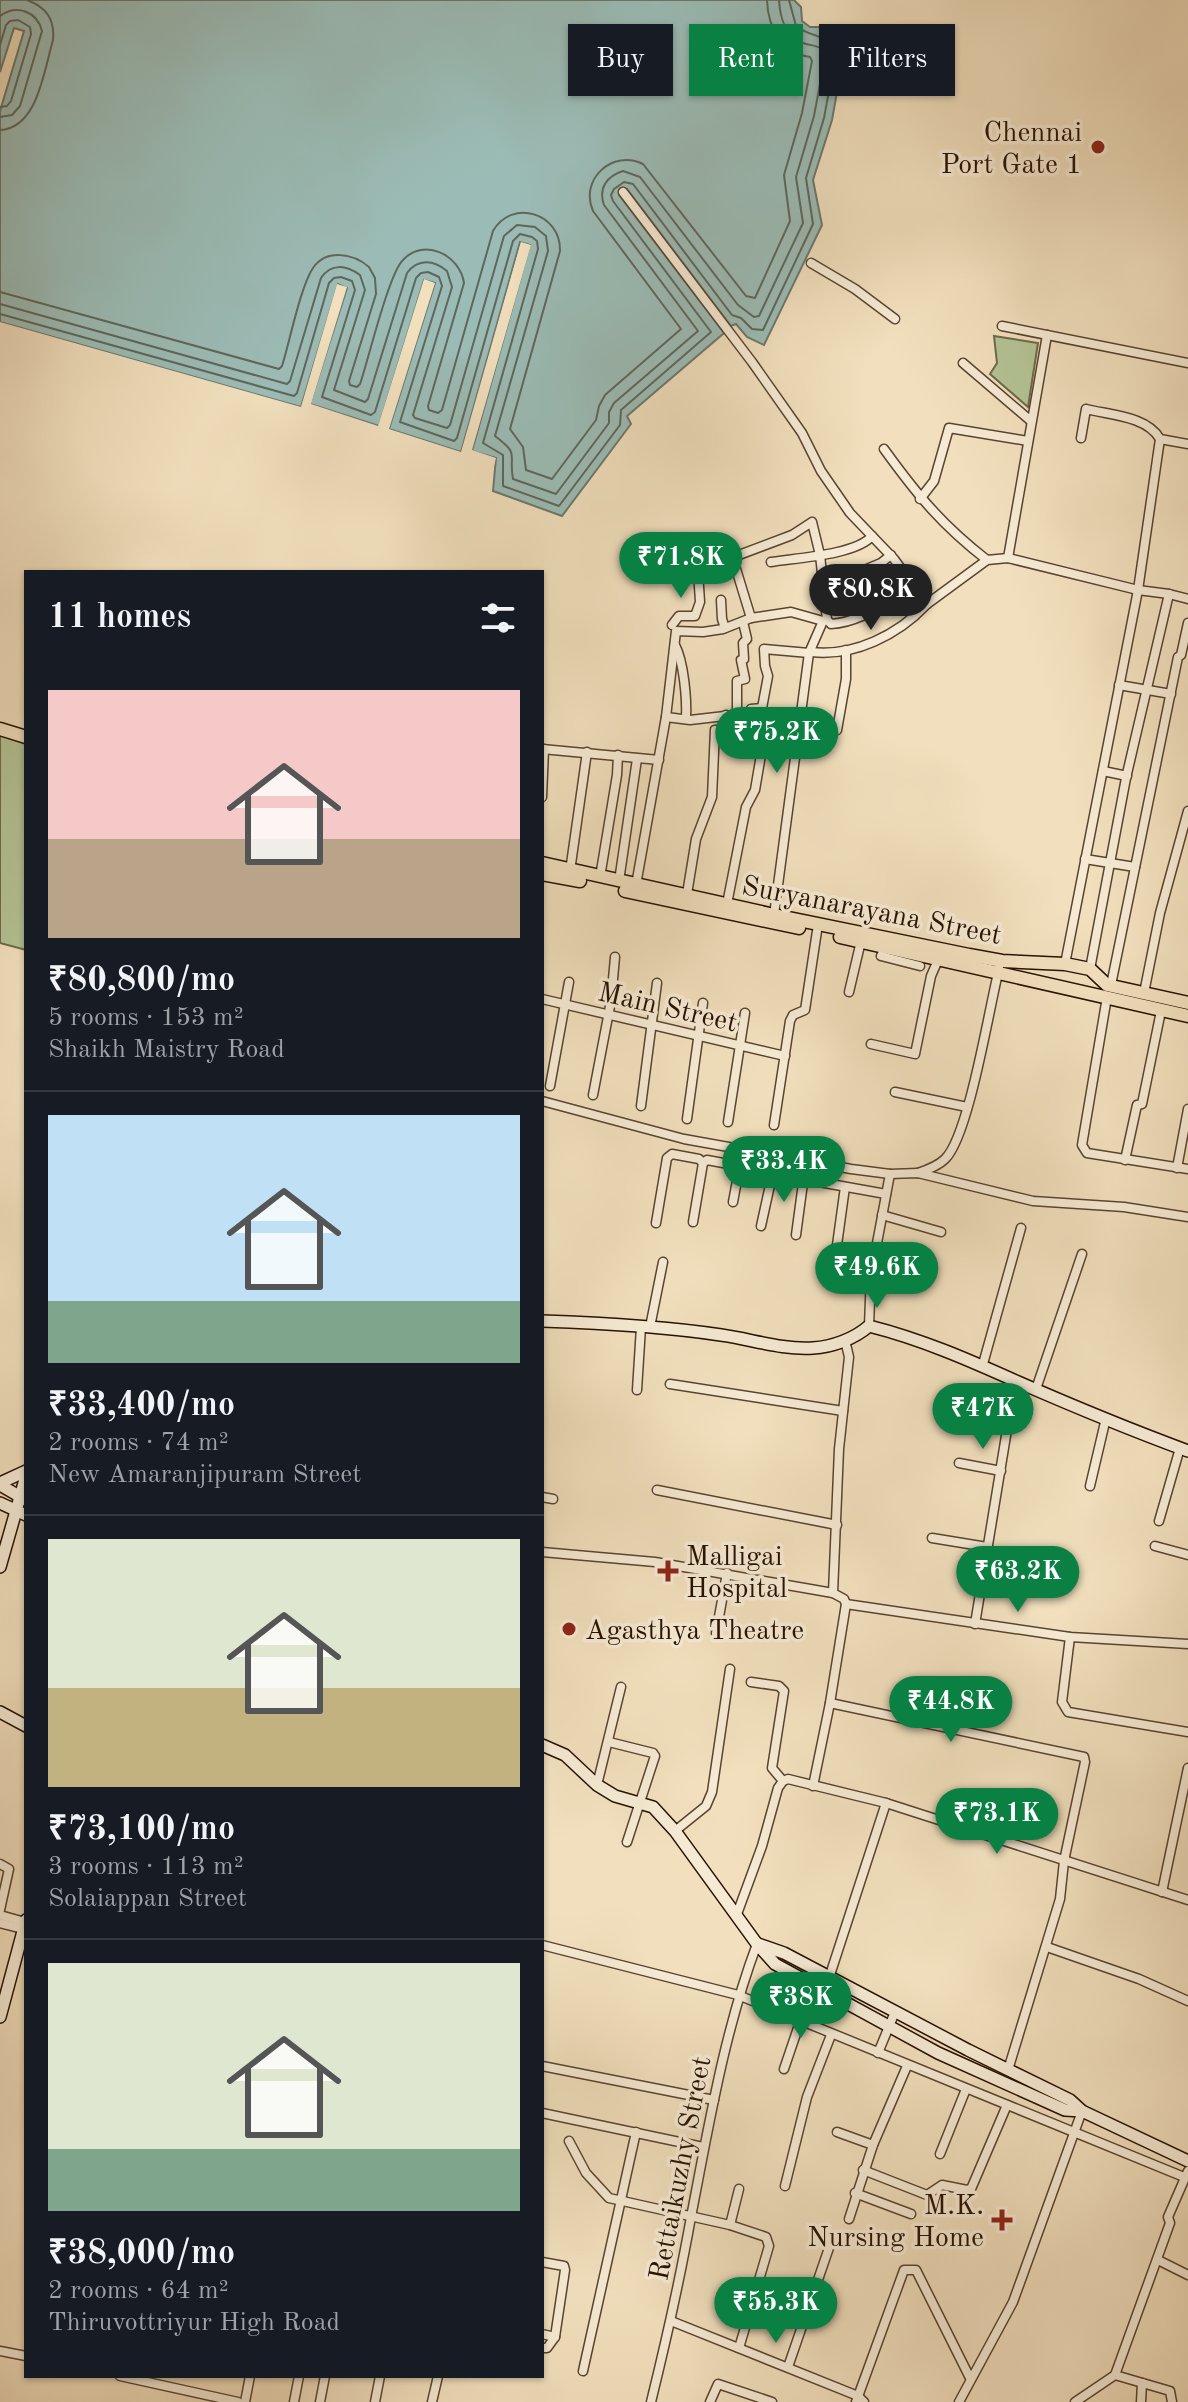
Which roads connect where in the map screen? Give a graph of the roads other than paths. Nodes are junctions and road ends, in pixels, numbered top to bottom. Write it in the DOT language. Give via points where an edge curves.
graph roads {
  1 [pos="623,192"];
  2 [pos="811,263"];
  3 [pos="895,319"];
  4 [pos="1002,326"];
  5 [pos="1047,335"];
  6 [pos="963,363"];
  7 [pos="1188,363"];
  8 [pos="1031,421"];
  9 [pos="1081,438"];
  10 [pos="1160,439"];
  11 [pos="1028,441"];
  12 [pos="1188,444"];
  13 [pos="884,449"];
  14 [pos="920,499"];
  15 [pos="872,536"];
  16 [pos="820,555"];
  17 [pos="891,555"];
  18 [pos="1008,558"];
  19 [pos="733,559"];
  20 [pos="987,560"];
  21 [pos="771,562"];
  22 [pos="824,587"];
  23 [pos="914,587"];
  24 [pos="1138,590"];
  25 [pos="1169,594"];
  26 [pos="1188,599"];
  27 [pos="721,600"];
  28 [pos="927,604"];
  29 [pos="747,620"];
  30 [pos="825,621"];
  31 [pos="1188,623"];
  32 [pos="672,625"];
  33 [pos="725,628"];
  34 [pos="675,645"];
  35 [pos="846,650"];
  36 [pos="810,652"];
  37 [pos="1185,656"];
  38 [pos="1119,685"];
  39 [pos="1147,690"];
  40 [pos="1171,694"];
  41 [pos="762,708"];
  42 [pos="737,714"];
  43 [pos="726,715"];
  44 [pos="666,717"];
  45 [pos="686,719"];
  46 [pos="0,722"];
  47 [pos="24,728"];
  48 [pos="0,729"];
  49 [pos="837,730"];
  50 [pos="24,736"];
  51 [pos="544,749"];
  52 [pos="587,752"];
  53 [pos="618,755"];
  54 [pos="637,759"];
  55 [pos="659,760"];
  56 [pos="1103,771"];
  57 [pos="1127,776"];
  58 [pos="1188,811"];
  59 [pos="1085,859"];
  60 [pos="1110,863"];
  61 [pos="544,864"];
  62 [pos="1135,867"];
  63 [pos="570,871"];
  64 [pos="544,874"];
  65 [pos="600,877"];
  66 [pos="619,881"];
  67 [pos="636,885"];
  68 [pos="687,894"];
  69 [pos="727,904"];
  70 [pos="774,915"];
  71 [pos="817,931"];
  72 [pos="861,941"];
  73 [pos="885,948"];
  74 [pos="615,957"];
  75 [pos="938,960"];
  76 [pos="1065,964"];
  77 [pos="920,966"];
  78 [pos="1000,966"];
  79 [pos="1090,969"];
  80 [pos="569,982"];
  81 [pos="657,983"];
  82 [pos="1109,991"];
  83 [pos="849,992"];
  84 [pos="1144,993"];
  85 [pos="544,1000"];
  86 [pos="703,1003"];
  87 [pos="1188,1003"];
  88 [pos="564,1005"];
  89 [pos="1161,1011"];
  90 [pos="745,1013"];
  91 [pos="607,1015"];
  92 [pos="1188,1016"];
  93 [pos="653,1025"];
  94 [pos="699,1036"];
  95 [pos="871,1044"];
  96 [pos="740,1045"];
  97 [pos="785,1056"];
  98 [pos="550,1086"];
  99 [pos="895,1092"];
  100 [pos="593,1095"];
  101 [pos="544,1102"];
  102 [pos="641,1106"];
  103 [pos="967,1107"];
  104 [pos="1188,1109"];
  105 [pos="687,1119"];
  106 [pos="728,1122"];
  107 [pos="774,1125"];
  108 [pos="1125,1160"];
  109 [pos="703,1163"];
  110 [pos="1177,1168"];
  111 [pos="1188,1169"];
  112 [pos="739,1170"];
  113 [pos="918,1173"];
  114 [pos="890,1174"];
  115 [pos="772,1176"];
  116 [pos="803,1183"];
  117 [pos="845,1187"];
  118 [pos="886,1194"];
  119 [pos="733,1202"];
  120 [pos="882,1215"];
  121 [pos="1188,1217"];
  122 [pos="693,1222"];
  123 [pos="656,1223"];
  124 [pos="761,1226"];
  125 [pos="1021,1228"];
  126 [pos="941,1232"];
  127 [pos="796,1235"];
  128 [pos="1082,1254"];
  129 [pos="663,1262"];
  130 [pos="833,1274"];
  131 [pos="544,1321"];
  132 [pos="869,1326"];
  133 [pos="646,1327"];
  134 [pos="845,1340"];
  135 [pos="983,1364"];
  136 [pos="1015,1381"];
  137 [pos="670,1384"];
  138 [pos="1036,1389"];
  139 [pos="637,1390"];
  140 [pos="843,1411"];
  141 [pos="1106,1418"];
  142 [pos="1184,1450"];
  143 [pos="959,1463"];
  144 [pos="1001,1471"];
  145 [pos="24,1474"];
  146 [pos="0,1484"];
  147 [pos="1090,1486"];
  148 [pos="657,1490"];
  149 [pos="544,1497"];
  150 [pos="24,1498"];
  151 [pos="553,1499"];
  152 [pos="0,1503"];
  153 [pos="21,1513"];
  154 [pos="1159,1521"];
  155 [pos="837,1525"];
  156 [pos="932,1538"];
  157 [pos="1155,1546"];
  158 [pos="987,1547"];
  159 [pos="544,1552"];
  160 [pos="1188,1555"];
  161 [pos="0,1567"];
  162 [pos="727,1573"];
  163 [pos="833,1593"];
  164 [pos="846,1604"];
  165 [pos="975,1624"];
  166 [pos="716,1633"];
  167 [pos="1070,1637"];
  168 [pos="1188,1644"];
  169 [pos="730,1669"];
  170 [pos="751,1682"];
  171 [pos="621,1687"];
  172 [pos="830,1703"];
  173 [pos="0,1712"];
  174 [pos="24,1725"];
  175 [pos="1188,1732"];
  176 [pos="609,1742"];
  177 [pos="544,1746"];
  178 [pos="1188,1768"];
  179 [pos="783,1781"];
  180 [pos="597,1785"];
  181 [pos="813,1786"];
  182 [pos="641,1803"];
  183 [pos="886,1803"];
  184 [pos="675,1831"];
  185 [pos="627,1842"];
  186 [pos="1064,1861"];
  187 [pos="0,1864"];
  188 [pos="1162,1892"];
  189 [pos="1188,1900"];
  190 [pos="0,1912"];
  191 [pos="737,1914"];
  192 [pos="0,1923"];
  193 [pos="24,1924"];
  194 [pos="24,1924"];
  195 [pos="24,1928"];
  196 [pos="757,1944"];
  197 [pos="544,1946"];
  198 [pos="1047,1947"];
  199 [pos="829,1978"];
  200 [pos="738,1995"];
  201 [pos="1188,2001"];
  202 [pos="895,2012"];
  203 [pos="0,2017"];
  204 [pos="800,2022"];
  205 [pos="889,2026"];
  206 [pos="831,2035"];
  207 [pos="878,2053"];
  208 [pos="544,2066"];
  209 [pos="907,2066"];
  210 [pos="784,2069"];
  211 [pos="1008,2070"];
  212 [pos="966,2089"];
  213 [pos="714,2100"];
  214 [pos="1007,2105"];
  215 [pos="1082,2111"];
  216 [pos="544,2113"];
  217 [pos="636,2132"];
  218 [pos="837,2132"];
  219 [pos="1075,2133"];
  220 [pos="569,2141"];
  221 [pos="873,2145"];
  222 [pos="703,2147"];
  223 [pos="940,2154"];
  224 [pos="1188,2161"];
  225 [pos="863,2170"];
  226 [pos="1186,2174"];
  227 [pos="785,2186"];
  228 [pos="739,2189"];
  229 [pos="855,2193"];
  230 [pos="619,2200"];
  231 [pos="911,2214"];
  232 [pos="692,2216"];
  233 [pos="849,2219"];
  234 [pos="730,2225"];
  235 [pos="831,2242"];
  236 [pos="1158,2260"];
  237 [pos="544,2263"];
  238 [pos="1188,2275"];
  239 [pos="671,2321"];
  240 [pos="544,2334"];
  241 [pos="555,2337"];
  242 [pos="544,2348"];
  243 [pos="739,2348"];
  244 [pos="0,2351"];
  245 [pos="24,2356"];
  246 [pos="788,2367"];
  247 [pos="583,2371"];
  248 [pos="1115,2375"];
  249 [pos="129,2378"];
  250 [pos="180,2378"];
  251 [pos="250,2378"];
  252 [pos="299,2378"];
  253 [pos="325,2378"];
  254 [pos="380,2378"];
  255 [pos="438,2378"];
  256 [pos="970,2378"];
  257 [pos="1142,2383"];
  258 [pos="177,2389"];
  259 [pos="859,2400"];
  260 [pos="238,2402"];
  261 [pos="245,2402"];
  262 [pos="294,2402"];
  263 [pos="320,2402"];
  264 [pos="375,2402"];
  265 [pos="432,2402"];
  266 [pos="651,2402"];
  267 [pos="710,2402"];
  268 [pos="772,2402"];
  269 [pos="959,2402"];
  270 [pos="1075,2402"];
  271 [pos="1141,2402"];
  272 [pos="1172,2402"];
  1 -- 15 [label="street" via="752,362 821,471"];
  2 -- 3 [label="street"];
  4 -- 5 [label="street"];
  5 -- 7 [label="street"];
  5 -- 8 [label="street"];
  6 -- 8 [label="street"];
  8 -- 11 [label="street"];
  9 -- 10 [label="street" via="1086,409 1141,422"];
  10 -- 12 [label="street"];
  10 -- 24 [label="street"];
  11 -- 14 [label="street" via="949,428 934,481"];
  11 -- 18 [label="street"];
  13 -- 14 [label="street"];
  14 -- 20 [label="street"];
  15 -- 16 [label="street"];
  15 -- 17 [label="street"];
  16 -- 19 [label="street" via="812,522"];
  16 -- 21 [label="street"];
  16 -- 22 [label="street"];
  17 -- 22 [label="street"];
  17 -- 23 [label="street"];
  18 -- 20 [label="street"];
  18 -- 24 [label="street"];
  19 -- 29 [label="street"];
  19 -- 32 [label="street" via="694,574 700,602 695,616 679,616"];
  20 -- 28 [label="street"];
  22 -- 30 [label="street"];
  23 -- 28 [label="street"];
  23 -- 30 [label="street" via="863,618"];
  24 -- 25 [label="street"];
  24 -- 38 [label="street"];
  25 -- 26 [label="street"];
  25 -- 39 [label="street"];
  27 -- 33 [label="street"];
  28 -- 35 [label="street" via="891,634"];
  29 -- 30 [label="street" via="791,612"];
  29 -- 33 [label="street"];
  29 -- 42 [label="street" via="741,660 745,679 737,681"];
  30 -- 36 [label="street"];
  31 -- 37 [label="street"];
  33 -- 34 [label="street" via="676,631"];
  34 -- 44 [label="street"];
  34 -- 45 [label="street"];
  35 -- 36 [label="street"];
  35 -- 49 [label="street"];
  36 -- 41 [label="street" via="764,649 768,676"];
  36 -- 70 [label="street"];
  37 -- 40 [label="street" via="1178,657"];
  38 -- 39 [label="street"];
  38 -- 56 [label="street"];
  39 -- 40 [label="street"];
  39 -- 57 [label="street"];
  40 -- 62 [label="street"];
  41 -- 42 [label="street"];
  41 -- 69 [label="street" via="755,790 746,807"];
  42 -- 43 [label="street"];
  43 -- 45 [label="street"];
  43 -- 68 [label="street" via="727,729 715,730 712,797 696,839"];
  44 -- 45 [label="street"];
  44 -- 55 [label="street"];
  46 -- 47 [label="main road"];
  48 -- 50 [label="main road"];
  51 -- 52 [label="street"];
  52 -- 53 [label="street"];
  52 -- 63 [label="street"];
  53 -- 54 [label="street"];
  53 -- 65 [label="street"];
  54 -- 55 [label="street"];
  54 -- 66 [label="street"];
  55 -- 67 [label="street"];
  56 -- 57 [label="street"];
  56 -- 59 [label="street"];
  57 -- 60 [label="street"];
  58 -- 84 [label="street"];
  59 -- 60 [label="street"];
  59 -- 76 [label="street"];
  60 -- 62 [label="street"];
  60 -- 79 [label="street"];
  61 -- 63 [label="main road, Suryanarayana Street"];
  62 -- 82 [label="street"];
  63 -- 65 [label="main road, Suryanarayana Street"];
  64 -- 71 [label="main road, Suryanarayana Street"];
  65 -- 66 [label="main road, Suryanarayana Street"];
  66 -- 67 [label="main road, Suryanarayana Street"];
  67 -- 68 [label="main road, Suryanarayana Street"];
  68 -- 69 [label="main road, Suryanarayana Street"];
  69 -- 70 [label="main road, Suryanarayana Street"];
  70 -- 78 [label="main road, Suryanarayana Street"];
  71 -- 72 [label="main road, Suryanarayana Street"];
  71 -- 97 [label="street" via="805,1010 791,1018"];
  72 -- 73 [label="main road, Suryanarayana Street"];
  72 -- 83 [label="street"];
  73 -- 75 [label="main road, Suryanarayana Street"];
  73 -- 77 [label="street" via="881,956"];
  74 -- 91 [label="street"];
  75 -- 78 [label="main road, Suryanarayana Street"];
  75 -- 95 [label="street" via="915,1054"];
  76 -- 78 [label="main road, Suryanarayana Street"];
  76 -- 79 [label="main road, Suryanarayana Street"];
  78 -- 82 [label="main road, Suryanarayana Street"];
  78 -- 103 [label="street"];
  79 -- 82 [label="main road, Suryanarayana Street"];
  80 -- 88 [label="street"];
  81 -- 93 [label="street"];
  82 -- 84 [label="main road, Suryanarayana Street"];
  82 -- 89 [label="main road, Suryanarayana Street"];
  82 -- 108 [label="street" via="1082,1145 1087,1153"];
  84 -- 87 [label="main road, Suryanarayana Street"];
  85 -- 88 [label="street, Main Street"];
  86 -- 94 [label="street"];
  88 -- 91 [label="street, Main Street"];
  88 -- 98 [label="street"];
  89 -- 92 [label="main road, Suryanarayana Street"];
  89 -- 108 [label="street"];
  90 -- 96 [label="street"];
  91 -- 93 [label="street, Main Street"];
  91 -- 100 [label="street"];
  93 -- 94 [label="street, Main Street"];
  93 -- 102 [label="street"];
  94 -- 96 [label="street, Main Street"];
  94 -- 105 [label="street"];
  96 -- 97 [label="street, Main Street"];
  96 -- 106 [label="street"];
  97 -- 107 [label="street"];
  99 -- 103 [label="street"];
  101 -- 114 [label="street" via="684,1139"];
  103 -- 113 [label="street" via="945,1159"];
  104 -- 110 [label="street"];
  108 -- 110 [label="street"];
  109 -- 112 [label="street"];
  109 -- 122 [label="street"];
  109 -- 123 [label="street" via="669,1155"];
  110 -- 111 [label="street"];
  112 -- 115 [label="street"];
  112 -- 119 [label="street"];
  113 -- 114 [label="street"];
  113 -- 121 [label="street" via="1033,1201"];
  114 -- 118 [label="street"];
  115 -- 116 [label="street"];
  115 -- 124 [label="street"];
  116 -- 117 [label="street"];
  116 -- 127 [label="street"];
  117 -- 118 [label="street"];
  117 -- 130 [label="street"];
  118 -- 120 [label="street"];
  120 -- 126 [label="street"];
  120 -- 132 [label="street"];
  125 -- 135 [label="street"];
  128 -- 138 [label="street"];
  129 -- 133 [label="street"];
  131 -- 133 [label="main road"];
  132 -- 134 [label="main road"];
  132 -- 135 [label="main road"];
  133 -- 134 [label="main road" via="794,1348"];
  133 -- 139 [label="street"];
  134 -- 140 [label="street" via="849,1357"];
  135 -- 136 [label="main road"];
  136 -- 138 [label="main road"];
  136 -- 144 [label="street"];
  137 -- 140 [label="street"];
  138 -- 141 [label="main road"];
  140 -- 155 [label="street"];
  141 -- 142 [label="main road"];
  141 -- 147 [label="street"];
  142 -- 154 [label="street"];
  143 -- 144 [label="street"];
  144 -- 158 [label="street"];
  145 -- 146 [label="main road"];
  146 -- 150 [label="main road"];
  148 -- 155 [label="street"];
  149 -- 151 [label="street"];
  150 -- 153 [label="main road"];
  152 -- 153 [label="main road"];
  153 -- 161 [label="main road"];
  155 -- 163 [label="street"];
  156 -- 158 [label="street"];
  157 -- 160 [label="street"];
  158 -- 165 [label="street"];
  159 -- 162 [label="street"];
  162 -- 163 [label="street"];
  162 -- 166 [label="street"];
  163 -- 164 [label="street"];
  164 -- 165 [label="street"];
  164 -- 172 [label="street"];
  165 -- 167 [label="street"];
  167 -- 168 [label="street"];
  167 -- 175 [label="street" via="1062,1702 1068,1712"];
  169 -- 184 [label="street" via="712,1792 706,1806"];
  170 -- 179 [label="street" via="784,1691 772,1768"];
  171 -- 176 [label="street"];
  172 -- 181 [label="street"];
  172 -- 186 [label="street" via="1080,1754 1085,1762"];
  173 -- 174 [label="main road"];
  176 -- 180 [label="street"];
  176 -- 182 [label="street" via="655,1756"];
  177 -- 180 [label="main road" via="565,1755"];
  178 -- 188 [label="street"];
  179 -- 181 [label="street"];
  179 -- 191 [label="street"];
  180 -- 182 [label="main road"];
  181 -- 183 [label="street"];
  182 -- 184 [label="main road" via="653,1807"];
  182 -- 185 [label="street"];
  183 -- 186 [label="street"];
  183 -- 199 [label="street"];
  184 -- 191 [label="main road"];
  186 -- 188 [label="street"];
  186 -- 198 [label="street"];
  187 -- 190 [label="street" via="9,1869"];
  188 -- 189 [label="street"];
  190 -- 193 [label="street"];
  191 -- 196 [label="main road"];
  192 -- 194 [label="street"];
  195 -- 203 [label="main road"];
  196 -- 199 [label="main road"];
  196 -- 200 [label="street, Rettaikuzhy Street"];
  196 -- 205 [label="main road" via="775,1964"];
  197 -- 200 [label="street"];
  198 -- 201 [label="street"];
  198 -- 211 [label="street"];
  199 -- 202 [label="main road"];
  200 -- 204 [label="street"];
  200 -- 213 [label="street, Rettaikuzhy Street"];
  202 -- 205 [label="street"];
  202 -- 211 [label="main road"];
  204 -- 206 [label="street"];
  204 -- 210 [label="street"];
  205 -- 207 [label="street"];
  205 -- 215 [label="main road" via="1065,2110"];
  206 -- 207 [label="street"];
  206 -- 227 [label="street" via="807,2097"];
  207 -- 209 [label="street"];
  208 -- 213 [label="street"];
  209 -- 212 [label="street"];
  209 -- 221 [label="street"];
  211 -- 215 [label="main road"];
  212 -- 214 [label="street"];
  212 -- 223 [label="street"];
  213 -- 222 [label="street, Rettaikuzhy Street"];
  214 -- 219 [label="street"];
  214 -- 225 [label="street" via="971,2189 942,2185 927,2195"];
  215 -- 219 [label="street"];
  215 -- 224 [label="main road"];
  216 -- 217 [label="street"];
  217 -- 222 [label="street"];
  217 -- 230 [label="street"];
  218 -- 221 [label="street"];
  219 -- 226 [label="street"];
  219 -- 256 [label="street" via="1013,2302"];
  220 -- 230 [label="street" via="586,2173 609,2198"];
  221 -- 225 [label="street"];
  222 -- 232 [label="street, Rettaikuzhy Street"];
  225 -- 229 [label="street"];
  226 -- 236 [label="street"];
  228 -- 234 [label="street"];
  229 -- 231 [label="street"];
  229 -- 233 [label="street"];
  230 -- 232 [label="street"];
  230 -- 247 [label="street"];
  232 -- 234 [label="street"];
  232 -- 239 [label="street, Rettaikuzhy Street"];
  234 -- 243 [label="street" via="761,2233 768,2241"];
  235 -- 246 [label="street"];
  236 -- 238 [label="street"];
  236 -- 248 [label="street"];
  237 -- 241 [label="street" via="565,2268"];
  239 -- 243 [label="street"];
  239 -- 266 [label="street, Rettaikuzhy Street"];
  240 -- 241 [label="street"];
  241 -- 242 [label="street"];
  243 -- 246 [label="street"];
  244 -- 245 [label="street"];
  246 -- 259 [label="street"];
  248 -- 257 [label="street"];
  248 -- 270 [label="street"];
  249 -- 258 [label="street"];
  250 -- 258 [label="street"];
  251 -- 261 [label="street"];
  252 -- 262 [label="street"];
  253 -- 263 [label="street"];
  254 -- 264 [label="street"];
  255 -- 265 [label="street"];
  256 -- 259 [label="street" via="916,2270 910,2268 904,2270"];
  256 -- 269 [label="street"];
  257 -- 271 [label="street"];
  257 -- 272 [label="street" via="1170,2391"];
  258 -- 260 [label="street"];
  267 -- 268 [label="street" via="718,2384"];
}
